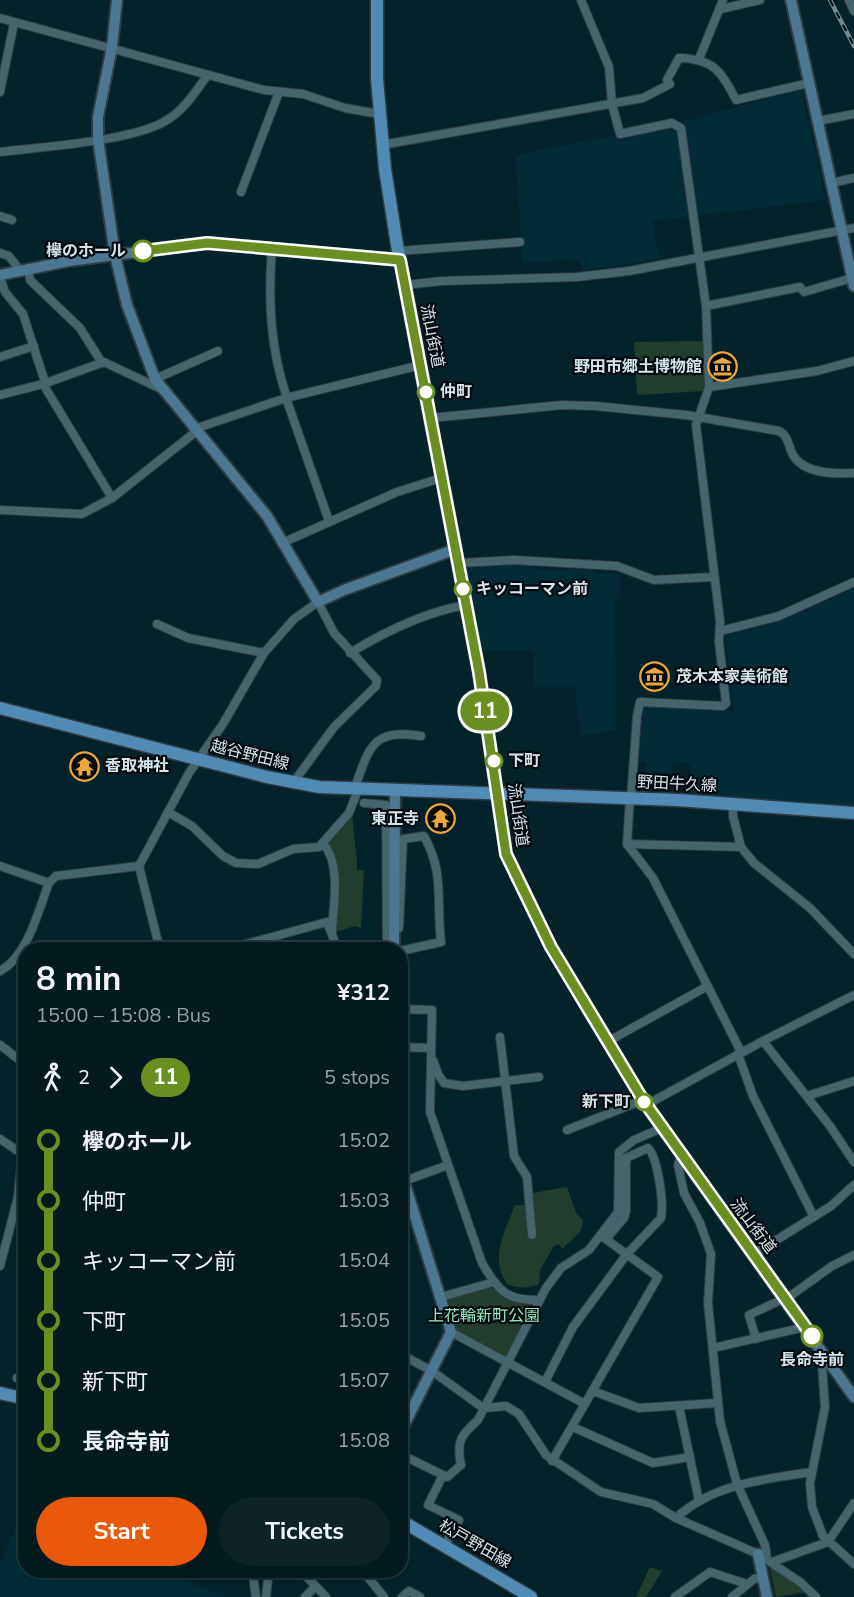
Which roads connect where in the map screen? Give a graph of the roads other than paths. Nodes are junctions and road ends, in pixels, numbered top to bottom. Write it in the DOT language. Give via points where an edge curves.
graph roads {
  1 [pos="117,0"];
  2 [pos="377,0"];
  3 [pos="581,0"];
  4 [pos="723,0"];
  5 [pos="760,0"];
  6 [pos="791,0"];
  7 [pos="849,0"];
  8 [pos="721,9"];
  9 [pos="854,10"];
  10 [pos="0,18"];
  11 [pos="14,23"];
  12 [pos="112,47"];
  13 [pos="699,58"];
  14 [pos="207,76"];
  15 [pos="809,83"];
  16 [pos="0,92"];
  17 [pos="279,92"];
  18 [pos="612,104"];
  19 [pos="379,114"];
  20 [pos="854,114"];
  21 [pos="818,121"];
  22 [pos="98,139"];
  23 [pos="382,145"];
  24 [pos="0,152"];
  25 [pos="854,178"];
  26 [pos="831,183"];
  27 [pos="241,192"];
  28 [pos="0,216"];
  29 [pos="12,220"];
  30 [pos="854,228"];
  31 [pos="842,229"];
  32 [pos="520,242"];
  33 [pos="272,248"];
  34 [pos="0,253"];
  35 [pos="115,255"];
  36 [pos="399,256"];
  37 [pos="699,257"];
  38 [pos="24,269"];
  39 [pos="0,276"];
  40 [pos="853,282"];
  41 [pos="405,285"];
  42 [pos="706,306"];
  43 [pos="34,346"];
  44 [pos="218,351"];
  45 [pos="0,357"];
  46 [pos="854,362"];
  47 [pos="102,363"];
  48 [pos="421,366"];
  49 [pos="155,379"];
  50 [pos="44,383"];
  51 [pos="709,387"];
  52 [pos="162,390"];
  53 [pos="0,395"];
  54 [pos="287,398"];
  55 [pos="430,418"];
  56 [pos="699,418"];
  57 [pos="198,429"];
  58 [pos="854,473"];
  59 [pos="441,478"];
  60 [pos="112,498"];
  61 [pos="0,510"];
  62 [pos="329,521"];
  63 [pos="282,543"];
  64 [pos="456,549"];
  65 [pos="459,563"];
  66 [pos="712,577"];
  67 [pos="854,582"];
  68 [pos="318,602"];
  69 [pos="466,605"];
  70 [pos="157,624"];
  71 [pos="720,631"];
  72 [pos="264,653"];
  73 [pos="350,653"];
  74 [pos="0,708"];
  75 [pos="421,736"];
  76 [pos="199,759"];
  77 [pos="293,783"];
  78 [pos="356,790"];
  79 [pos="395,791"];
  80 [pos="497,794"];
  81 [pos="631,798"];
  82 [pos="364,803"];
  83 [pos="733,803"];
  84 [pos="168,812"];
  85 [pos="854,813"];
  86 [pos="323,843"];
  87 [pos="627,844"];
  88 [pos="741,847"];
  89 [pos="0,866"];
  90 [pos="139,866"];
  91 [pos="49,883"];
  92 [pos="332,933"];
  93 [pos="25,942"];
  94 [pos="158,942"];
  95 [pos="253,942"];
  96 [pos="335,942"];
  97 [pos="387,942"];
  98 [pos="397,942"];
  99 [pos="397,942"];
  100 [pos="408,948"];
  101 [pos="18,952"];
  102 [pos="854,954"];
  103 [pos="0,971"];
  104 [pos="706,987"];
  105 [pos="854,995"];
  106 [pos="408,1010"];
  107 [pos="500,1037"];
  108 [pos="763,1041"];
  109 [pos="607,1042"];
  110 [pos="0,1045"];
  111 [pos="408,1048"];
  112 [pos="429,1051"];
  113 [pos="740,1053"];
  114 [pos="18,1059"];
  115 [pos="539,1077"];
  116 [pos="854,1081"];
  117 [pos="506,1082"];
  118 [pos="807,1096"];
  119 [pos="644,1103"];
  120 [pos="662,1128"];
  121 [pos="567,1130"];
  122 [pos="0,1138"];
  123 [pos="18,1151"];
  124 [pos="681,1156"];
  125 [pos="854,1162"];
  126 [pos="448,1165"];
  127 [pos="408,1180"];
  128 [pos="18,1182"];
  129 [pos="854,1185"];
  130 [pos="408,1197"];
  131 [pos="15,1210"];
  132 [pos="18,1211"];
  133 [pos="814,1217"];
  134 [pos="532,1235"];
  135 [pos="603,1237"];
  136 [pos="627,1254"];
  137 [pos="754,1254"];
  138 [pos="854,1256"];
  139 [pos="0,1266"];
  140 [pos="494,1282"];
  141 [pos="441,1297"];
  142 [pos="785,1298"];
  143 [pos="540,1300"];
  144 [pos="805,1327"];
  145 [pos="451,1332"];
  146 [pos="756,1339"];
  147 [pos="713,1348"];
  148 [pos="821,1350"];
  149 [pos="408,1358"];
  150 [pos="508,1362"];
  151 [pos="432,1371"];
  152 [pos="545,1382"];
  153 [pos="593,1391"];
  154 [pos="0,1393"];
  155 [pos="18,1397"];
  156 [pos="854,1397"];
  157 [pos="717,1403"];
  158 [pos="585,1404"];
  159 [pos="679,1406"];
  160 [pos="484,1408"];
  161 [pos="408,1418"];
  162 [pos="573,1426"];
  163 [pos="690,1457"];
  164 [pos="408,1458"];
  165 [pos="552,1461"];
  166 [pos="812,1472"];
  167 [pos="443,1475"];
  168 [pos="737,1484"];
  169 [pos="699,1501"];
  170 [pos="854,1503"];
  171 [pos="676,1518"];
  172 [pos="408,1524"];
  173 [pos="828,1542"];
  174 [pos="445,1545"];
  175 [pos="766,1558"];
  176 [pos="854,1564"];
  177 [pos="763,1577"];
  178 [pos="253,1578"];
  179 [pos="268,1578"];
  180 [pos="307,1578"];
  181 [pos="369,1578"];
  182 [pos="747,1584"];
  183 [pos="315,1587"];
  184 [pos="256,1597"];
  185 [pos="266,1597"];
  186 [pos="305,1597"];
  187 [pos="326,1597"];
  188 [pos="384,1597"];
  189 [pos="402,1597"];
  190 [pos="420,1597"];
  191 [pos="531,1597"];
  192 [pos="675,1597"];
  193 [pos="732,1597"];
  194 [pos="767,1597"];
  195 [pos="816,1597"];
  1 -- 12 [label="street"];
  2 -- 19 [label="main road, 流山街道"];
  3 -- 18 [label="street" via="609,68"];
  4 -- 8 [label="street"];
  5 -- 8 [label="street"];
  6 -- 15 [label="street"];
  7 -- 9 [label="street"];
  8 -- 13 [label="street"];
  10 -- 11 [label="street"];
  11 -- 12 [label="street"];
  11 -- 16 [label="street"];
  12 -- 14 [label="street"];
  12 -- 22 [label="street" via="98,117"];
  13 -- 15 [label="street" via="718,70 736,100"];
  13 -- 18 [label="street" via="679,58 667,80 670,84 643,98"];
  14 -- 17 [label="street"];
  14 -- 22 [label="street" via="167,121 123,136"];
  15 -- 21 [label="street"];
  17 -- 19 [label="street" via="303,94"];
  17 -- 27 [label="street"];
  18 -- 23 [label="street"];
  18 -- 37 [label="street" via="620,134 672,123 681,128"];
  19 -- 23 [label="main road, 流山街道"];
  20 -- 21 [label="street"];
  21 -- 26 [label="street"];
  22 -- 24 [label="street"];
  22 -- 35 [label="street"];
  23 -- 36 [label="main road, 流山街道"];
  25 -- 26 [label="street"];
  26 -- 31 [label="street"];
  28 -- 29 [label="street"];
  30 -- 31 [label="street"];
  31 -- 37 [label="street"];
  31 -- 40 [label="street"];
  32 -- 36 [label="street"];
  33 -- 35 [label="street" via="207,243"];
  33 -- 36 [label="street"];
  33 -- 54 [label="street" via="270,317"];
  34 -- 38 [label="street"];
  35 -- 38 [label="street"];
  35 -- 49 [label="street" via="127,305"];
  36 -- 41 [label="main road, 流山街道"];
  37 -- 41 [label="street" via="577,277 442,280"];
  37 -- 42 [label="street"];
  38 -- 39 [label="street"];
  38 -- 47 [label="street" via="30,280 80,328"];
  39 -- 43 [label="street" via="5,292 23,314"];
  40 -- 42 [label="street" via="804,292 800,287"];
  41 -- 48 [label="main road, 流山街道"];
  42 -- 51 [label="street"];
  43 -- 45 [label="street"];
  43 -- 50 [label="street"];
  44 -- 49 [label="street"];
  46 -- 51 [label="street"];
  47 -- 50 [label="street"];
  47 -- 52 [label="street"];
  48 -- 54 [label="street"];
  48 -- 55 [label="main road, 流山街道"];
  49 -- 52 [label="street"];
  50 -- 53 [label="street"];
  50 -- 60 [label="street"];
  51 -- 56 [label="street"];
  52 -- 57 [label="street"];
  54 -- 57 [label="street"];
  54 -- 62 [label="street"];
  55 -- 56 [label="street" via="562,405"];
  55 -- 59 [label="main road, 流山街道"];
  56 -- 58 [label="street" via="779,431 804,466 836,474"];
  56 -- 66 [label="street" via="697,440"];
  57 -- 60 [label="street"];
  57 -- 63 [label="street" via="267,516"];
  59 -- 62 [label="street"];
  59 -- 64 [label="main road, 流山街道"];
  60 -- 61 [label="street" via="82,516"];
  62 -- 63 [label="street"];
  63 -- 68 [label="street"];
  64 -- 65 [label="main road, 流山街道"];
  64 -- 68 [label="street"];
  65 -- 66 [label="street" via="514,560 617,566 654,580"];
  65 -- 69 [label="main road, 流山街道"];
  66 -- 71 [label="street"];
  67 -- 71 [label="street" via="779,616"];
  68 -- 72 [label="street" via="294,620"];
  68 -- 73 [label="street"];
  69 -- 73 [label="street" via="446,608 383,633"];
  69 -- 80 [label="main road, 流山街道"];
  70 -- 72 [label="street" via="188,638"];
  71 -- 81 [label="street" via="726,703 723,706 640,702"];
  72 -- 76 [label="street"];
  73 -- 77 [label="street" via="376,680 375,686 334,727"];
  74 -- 76 [label="main road, 越谷野田線"];
  75 -- 78 [label="street" via="402,733 378,739"];
  76 -- 77 [label="main road, 越谷野田線"];
  76 -- 84 [label="street"];
  77 -- 78 [label="main road, 越谷野田線"];
  78 -- 79 [label="main road, 越谷野田線"];
  78 -- 86 [label="street" via="349,813"];
  79 -- 80 [label="main road, 越谷野田線"];
  79 -- 98 [label="street"];
  80 -- 81 [label="main road, 野田牛久線"];
  80 -- 109 [label="street, 流山街道" via="503,840 513,871 551,947"];
  81 -- 83 [label="main road, 野田牛久線"];
  81 -- 87 [label="street"];
  82 -- 97 [label="street" via="386,805"];
  83 -- 85 [label="main road, 野田牛久線"];
  83 -- 88 [label="street"];
  84 -- 86 [label="street" via="192,826 223,856 245,864 267,862 290,850 314,849"];
  84 -- 90 [label="street"];
  86 -- 92 [label="street" via="334,869"];
  87 -- 88 [label="street"];
  87 -- 104 [label="street" via="653,878"];
  88 -- 102 [label="street" via="810,908"];
  89 -- 91 [label="street"];
  90 -- 91 [label="street" via="56,876"];
  90 -- 94 [label="street"];
  91 -- 93 [label="street"];
  92 -- 95 [label="street" via="327,922"];
  92 -- 96 [label="street"];
  99 -- 100 [label="street" via="403,839 424,836 437,864 441,942"];
  101 -- 103 [label="street"];
  104 -- 109 [label="street"];
  104 -- 113 [label="street"];
  105 -- 108 [label="street"];
  106 -- 112 [label="street" via="432,1011"];
  107 -- 117 [label="street"];
  108 -- 113 [label="street"];
  108 -- 118 [label="street"];
  109 -- 119 [label="street, 流山街道"];
  110 -- 114 [label="street"];
  111 -- 112 [label="street"];
  112 -- 117 [label="street" via="444,1083 463,1086"];
  112 -- 126 [label="street" via="430,1112"];
  113 -- 119 [label="street"];
  113 -- 133 [label="street" via="753,1096"];
  115 -- 117 [label="street"];
  116 -- 118 [label="street"];
  117 -- 134 [label="street" via="514,1156 527,1177"];
  118 -- 125 [label="street"];
  119 -- 120 [label="street, 流山街道"];
  119 -- 121 [label="street"];
  120 -- 124 [label="street, 流山街道"];
  120 -- 135 [label="street" via="634,1140 619,1152 619,1208"];
  122 -- 123 [label="street"];
  124 -- 137 [label="street, 流山街道"];
  124 -- 147 [label="street" via="678,1165 684,1193 711,1254 708,1303"];
  126 -- 127 [label="street"];
  126 -- 140 [label="street" via="482,1263"];
  128 -- 131 [label="street"];
  129 -- 133 [label="street"];
  130 -- 141 [label="street"];
  131 -- 132 [label="street"];
  131 -- 139 [label="street"];
  133 -- 137 [label="street"];
  135 -- 136 [label="street"];
  135 -- 136 [label="street" via="624,1218 626,1158 648,1148 657,1173 661,1218"];
  135 -- 143 [label="street" via="561,1268"];
  136 -- 152 [label="street" via="573,1327"];
  136 -- 153 [label="street" via="658,1277"];
  137 -- 142 [label="street, 流山街道"];
  138 -- 142 [label="street"];
  140 -- 141 [label="street"];
  140 -- 143 [label="street" via="517,1300"];
  141 -- 145 [label="street"];
  142 -- 144 [label="street, 流山街道"];
  142 -- 146 [label="street" via="749,1315"];
  143 -- 150 [label="street"];
  144 -- 146 [label="street"];
  144 -- 148 [label="street, 流山街道"];
  145 -- 150 [label="street"];
  145 -- 151 [label="street"];
  146 -- 147 [label="street"];
  147 -- 157 [label="street"];
  148 -- 156 [label="street, 流山街道"];
  148 -- 166 [label="street" via="825,1407"];
  149 -- 151 [label="street"];
  150 -- 152 [label="street"];
  150 -- 160 [label="street"];
  151 -- 160 [label="street"];
  151 -- 161 [label="street"];
  152 -- 158 [label="street"];
  153 -- 158 [label="street"];
  153 -- 159 [label="street" via="639,1408"];
  154 -- 155 [label="main road"];
  157 -- 159 [label="street"];
  157 -- 168 [label="street"];
  158 -- 162 [label="street"];
  159 -- 163 [label="street"];
  160 -- 165 [label="street" via="506,1406 519,1414"];
  160 -- 167 [label="street" via="478,1420 463,1432 461,1465 447,1477"];
  162 -- 163 [label="street" via="653,1463"];
  162 -- 165 [label="street"];
  163 -- 169 [label="street"];
  164 -- 167 [label="street"];
  165 -- 171 [label="street" via="601,1492 653,1504"];
  166 -- 168 [label="street"];
  166 -- 173 [label="street" via="812,1507"];
  167 -- 174 [label="street" via="428,1505 459,1520"];
  168 -- 169 [label="street"];
  168 -- 175 [label="street" via="765,1545"];
  169 -- 171 [label="street"];
  170 -- 173 [label="street"];
  171 -- 175 [label="street"];
  172 -- 174 [label="main road, 松戸野田線"];
  173 -- 175 [label="street"];
  173 -- 176 [label="street"];
  174 -- 191 [label="main road, 松戸野田線"];
  175 -- 177 [label="street"];
  175 -- 195 [label="street"];
  177 -- 182 [label="street"];
  177 -- 194 [label="street"];
  178 -- 184 [label="street"];
  179 -- 185 [label="street"];
  180 -- 183 [label="street"];
  181 -- 188 [label="street"];
  182 -- 192 [label="street" via="710,1572"];
  182 -- 193 [label="street"];
  183 -- 186 [label="street"];
  183 -- 187 [label="street"];
  189 -- 190 [label="street" via="409,1591"];
}
